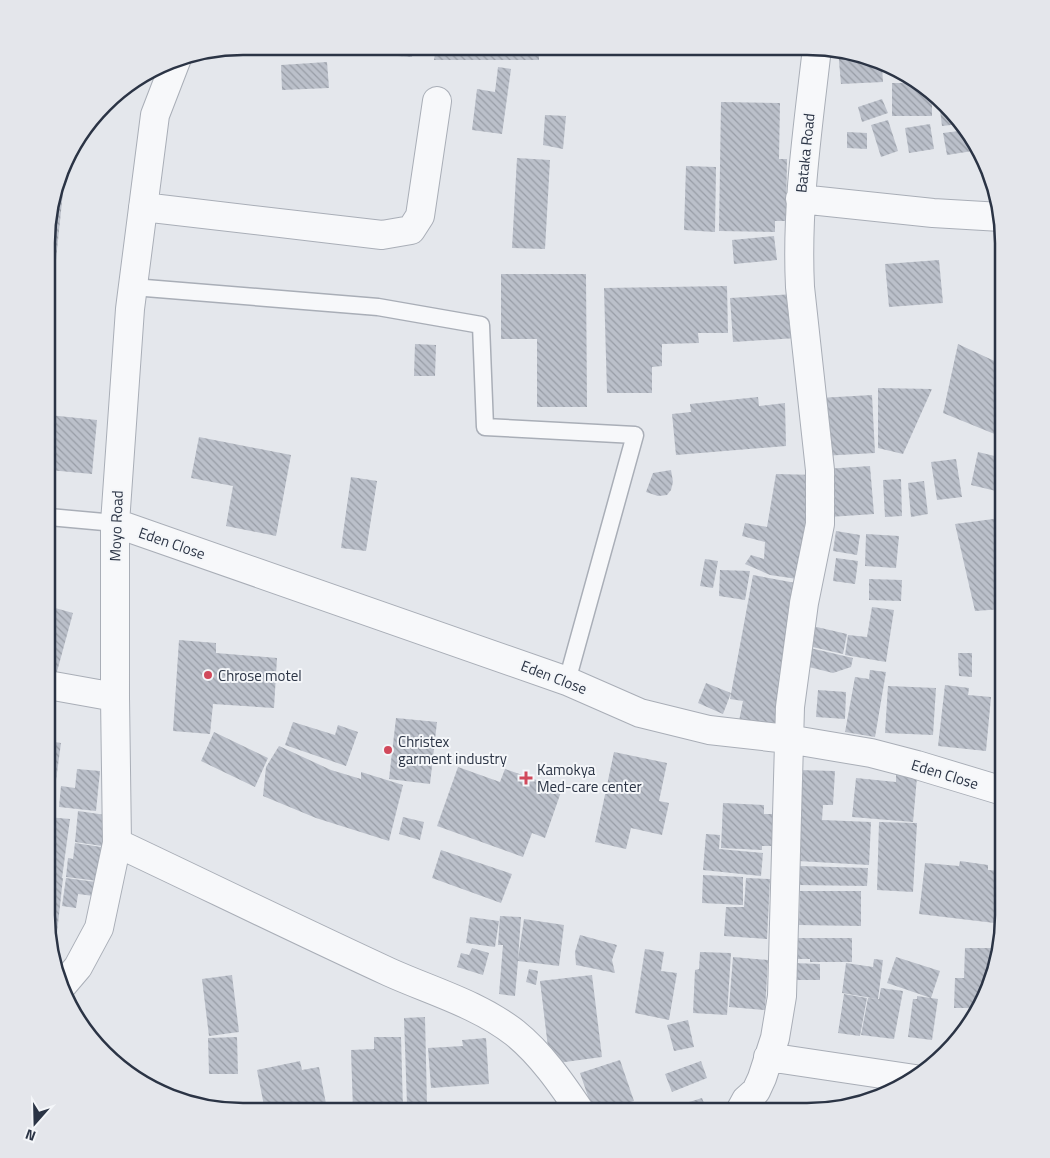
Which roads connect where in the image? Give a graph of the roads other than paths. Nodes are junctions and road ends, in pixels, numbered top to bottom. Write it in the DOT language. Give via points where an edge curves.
graph roads {
  1 [pos="816,55"];
  2 [pos="173,68"];
  3 [pos="437,101"];
  4 [pos="800,199"];
  5 [pos="143,207"];
  6 [pos="993,217"];
  7 [pos="133,287"];
  8 [pos="55,518"];
  9 [pos="115,523"];
  10 [pos="568,681"];
  11 [pos="55,686"];
  12 [pos="115,697"];
  13 [pos="788,739"];
  14 [pos="995,789"];
  15 [pos="117,843"];
  16 [pos="67,980"];
  17 [pos="768,1057"];
  18 [pos="902,1077"];
  19 [pos="575,1103"];
  20 [pos="744,1103"];
  1 -- 4 [label="street, Bataka Road"];
  2 -- 5 [label="street, Moyo Road" via="155,115"];
  3 -- 5 [label="street" via="420,216 411,230 382,235"];
  4 -- 6 [label="street"];
  4 -- 13 [label="street, Bataka Road" via="800,287 820,470 820,524 799,636"];
  5 -- 7 [label="street, Moyo Road"];
  7 -- 9 [label="street, Moyo Road"];
  7 -- 10 [label="lane" via="378,307 481,325 485,427 635,435"];
  8 -- 9 [label="lane"];
  9 -- 10 [label="street, Eden Close"];
  9 -- 12 [label="street, Moyo Road"];
  10 -- 13 [label="street, Eden Close" via="640,712 709,730"];
  11 -- 12 [label="street"];
  12 -- 15 [label="street, Moyo Road"];
  13 -- 14 [label="street, Eden Close" via="871,753"];
  13 -- 17 [label="street, Bataka Road" via="782,996 775,1038"];
  15 -- 16 [label="street, Moyo Road" via="99,928 78,967"];
  15 -- 19 [label="street" via="390,973 491,1016 532,1049"];
  17 -- 18 [label="street"];
  17 -- 20 [label="street, Bataka Road" via="756,1091"];
}
